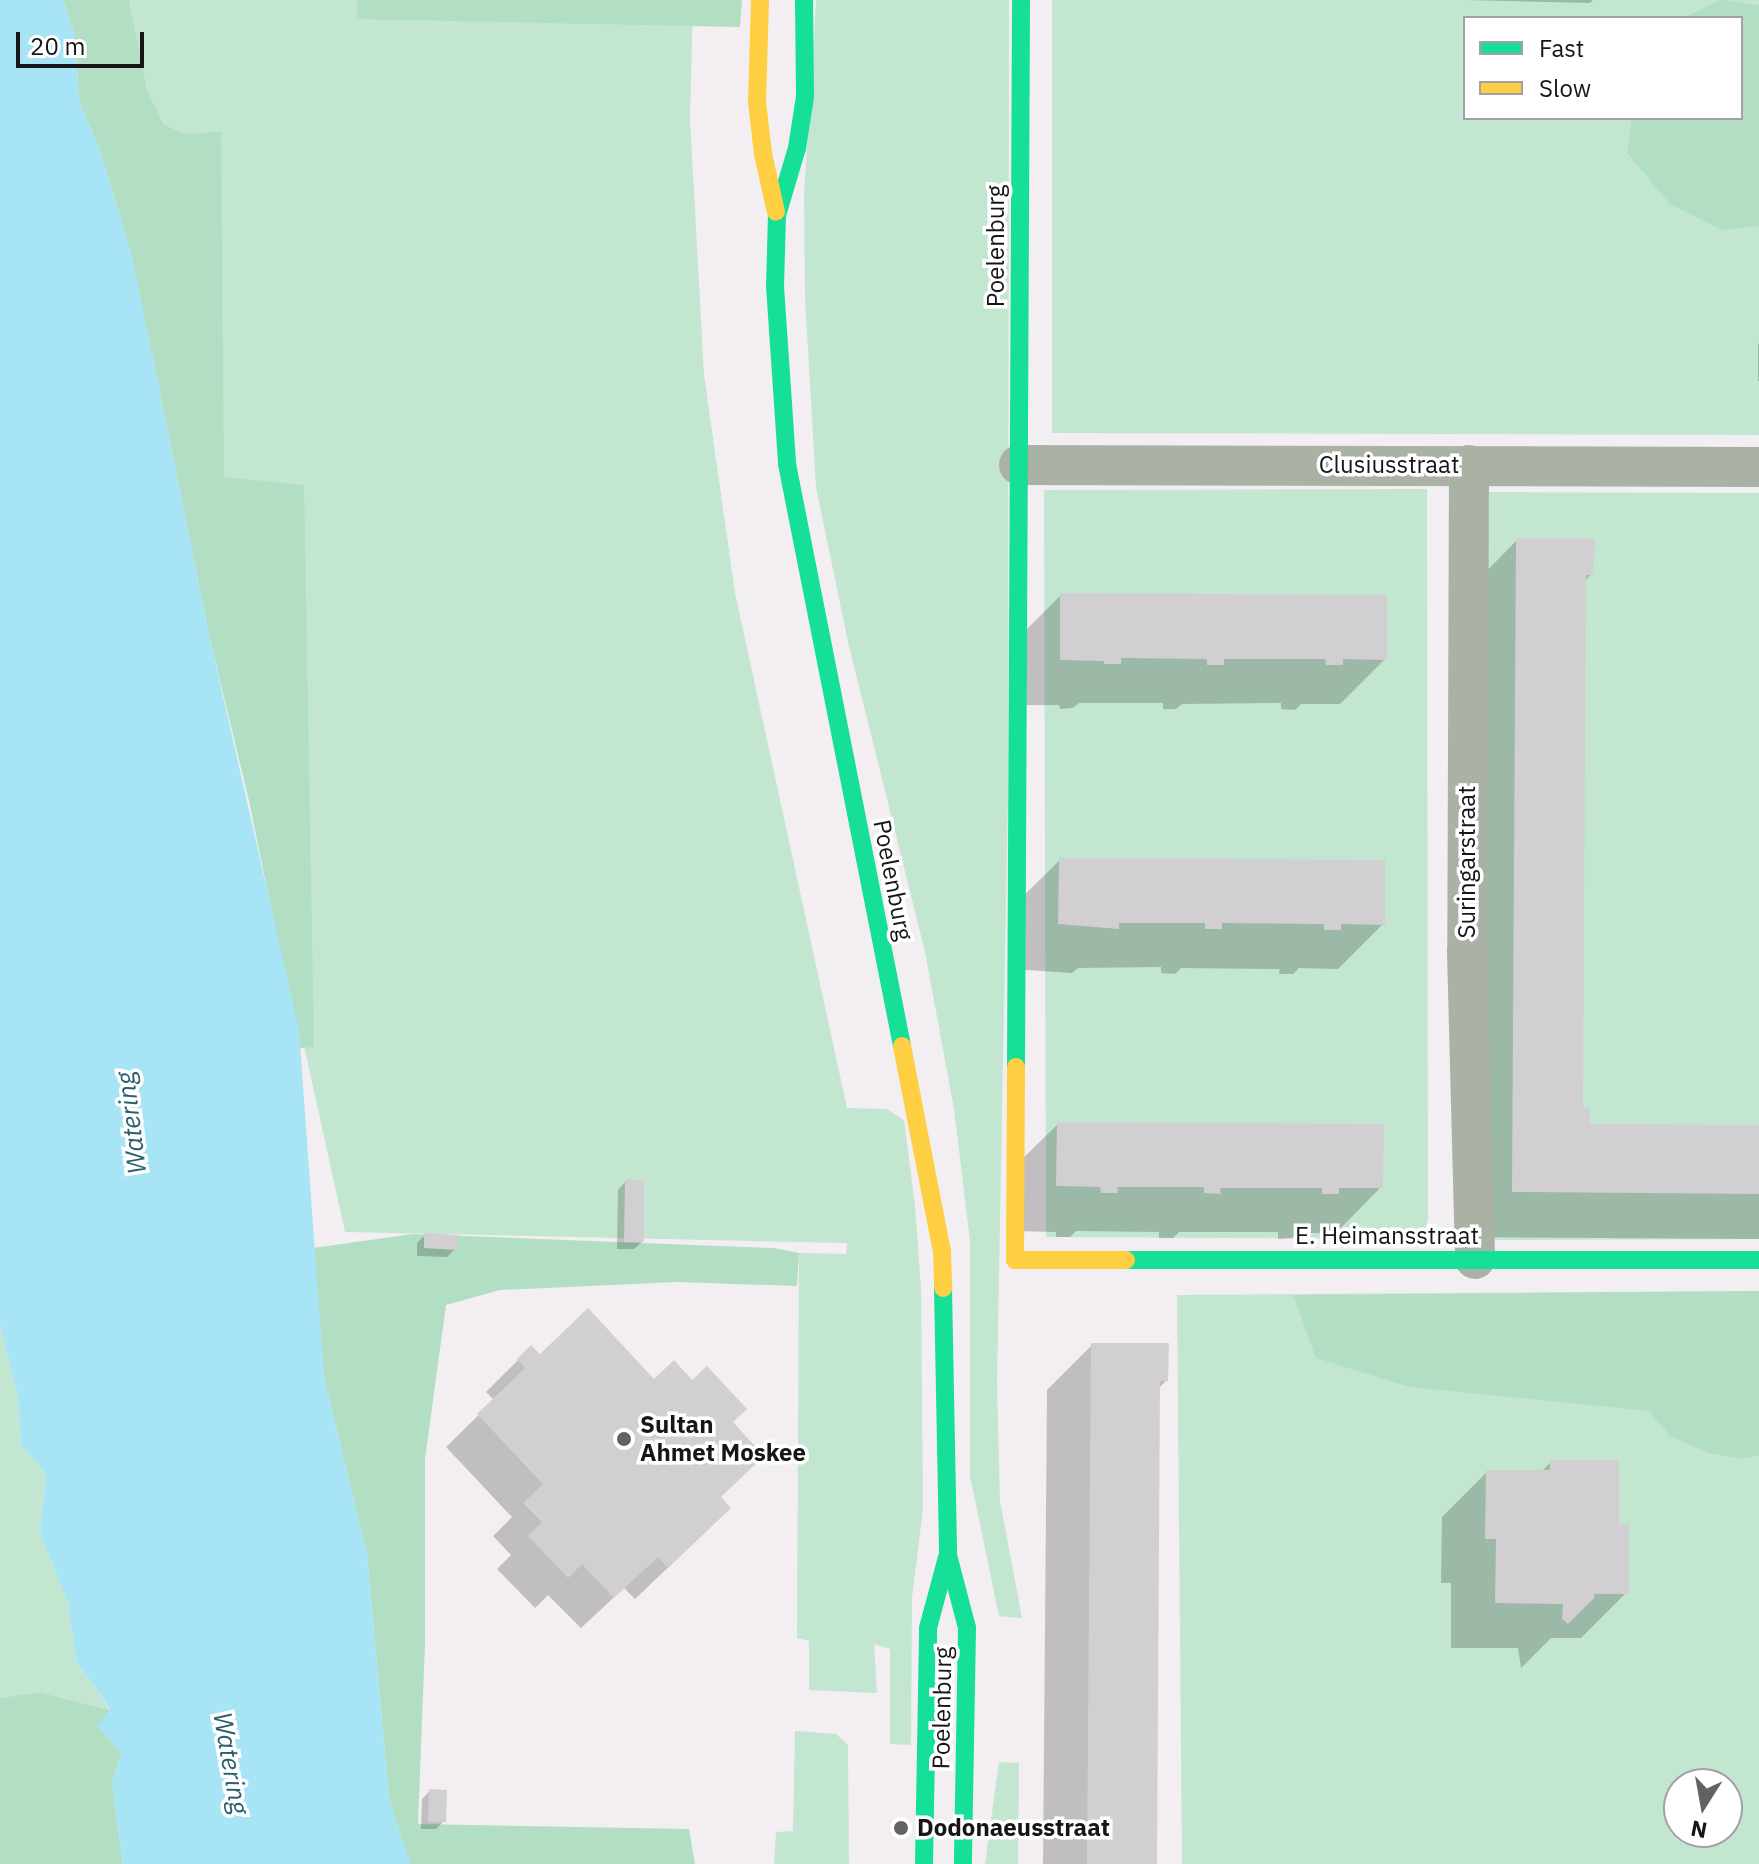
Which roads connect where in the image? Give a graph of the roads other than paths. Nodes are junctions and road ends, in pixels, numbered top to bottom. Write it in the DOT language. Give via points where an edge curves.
graph roads {
  1 [pos="760,0"];
  2 [pos="804,0"];
  3 [pos="1021,0"];
  4 [pos="777,215"];
  5 [pos="1019,465"];
  6 [pos="1469,465"];
  7 [pos="1759,467"];
  8 [pos="1475,1259"];
  9 [pos="1015,1260"];
  10 [pos="1759,1260"];
  11 [pos="948,1555"];
  12 [pos="924,1864"];
  13 [pos="963,1864"];
  1 -- 4 [label="street, Poelenburg" via="757,102"];
  2 -- 4 [label="street, Poelenburg" via="805,97"];
  3 -- 5 [label="street, Poelenburg"];
  4 -- 11 [label="street, Poelenburg" via="775,286 787,464 942,1251"];
  5 -- 6 [label="street, Clusiusstraat"];
  5 -- 9 [label="street, Poelenburg"];
  6 -- 7 [label="street, Clusiusstraat"];
  6 -- 8 [label="street, Suringarstraat" via="1467,951"];
  8 -- 9 [label="street, E. Heimansstraat"];
  8 -- 10 [label="street, E. Heimansstraat"];
  11 -- 12 [label="street, Poelenburg" via="928,1628"];
  11 -- 13 [label="street, Poelenburg" via="967,1628"];
}
